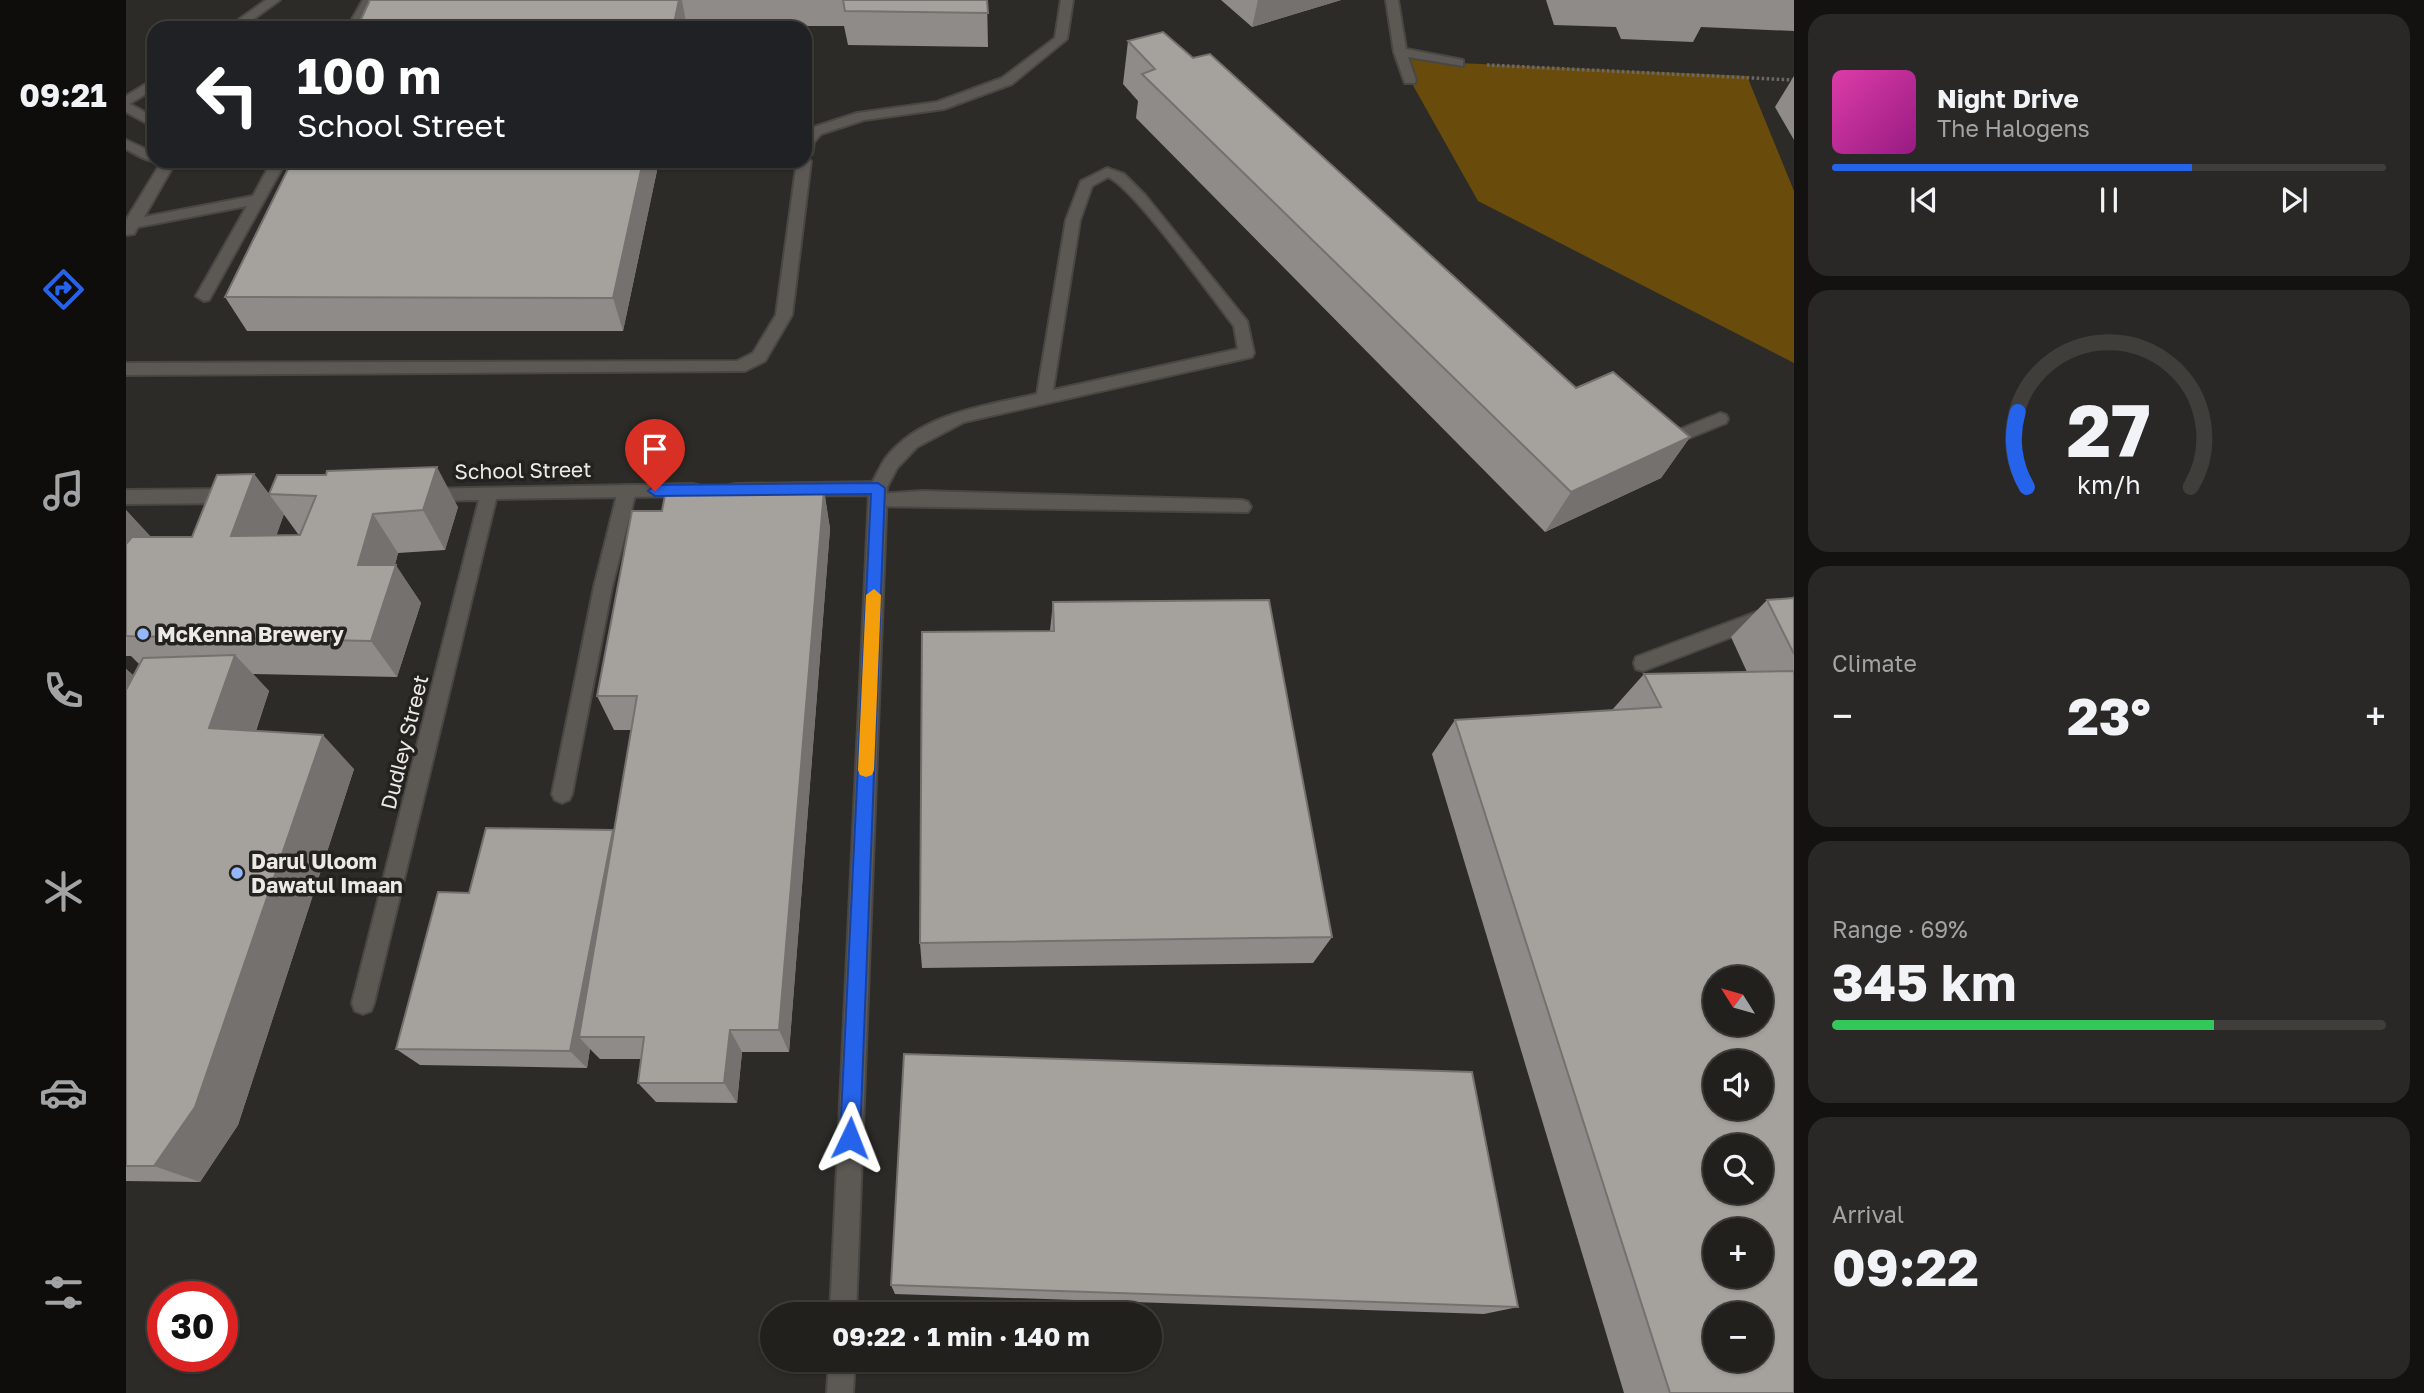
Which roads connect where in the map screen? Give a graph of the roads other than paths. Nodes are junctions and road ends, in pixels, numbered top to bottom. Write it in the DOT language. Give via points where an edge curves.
graph roads {
  1 [pos="274,0"];
  2 [pos="369,0"];
  3 [pos="1067,0"];
  4 [pos="1392,0"];
  5 [pos="243,21"];
  6 [pos="357,21"];
  7 [pos="1400,52"];
  8 [pos="1458,63"];
  9 [pos="1410,80"];
  10 [pos="147,88"];
  11 [pos="126,104"];
  12 [pos="147,118"];
  13 [pos="812,135"];
  14 [pos="126,144"];
  15 [pos="147,154"];
  16 [pos="159,168"];
  17 [pos="275,168"];
  18 [pos="803,168"];
  19 [pos="258,198"];
  20 [pos="129,228"];
  21 [pos="204,296"];
  22 [pos="126,369"];
  23 [pos="1044,398"];
  24 [pos="1720,419"];
  25 [pos="1654,446"];
  26 [pos="627,491"];
  27 [pos="489,493"];
  28 [pos="405,494"];
  29 [pos="878,495"];
  30 [pos="251,496"];
  31 [pos="126,497"];
  32 [pos="1242,507"];
  33 [pos="1794,605"];
  34 [pos="1643,663"];
  35 [pos="562,793"];
  36 [pos="363,1003"];
  37 [pos="844,1302"];
  38 [pos="841,1372"];
  39 [pos="840,1393"];
  1 -- 5 [label="street"];
  2 -- 6 [label="street"];
  3 -- 13 [label="street" via="1060,39 1007,81 939,106 862,116"];
  4 -- 7 [label="street"];
  7 -- 8 [label="street"];
  7 -- 9 [label="street"];
  10 -- 11 [label="street"];
  11 -- 12 [label="street"];
  14 -- 15 [label="street"];
  16 -- 20 [label="street"];
  17 -- 19 [label="street"];
  18 -- 22 [label="lane" via="784,315 759,357 739,367"];
  19 -- 20 [label="street"];
  19 -- 21 [label="street"];
  23 -- 23 [label="street" via="1073,220 1086,184 1107,173 1119,177 1139,198 1242,325 1246,353"];
  23 -- 29 [label="street" via="960,418 911,443 891,464"];
  24 -- 25 [label="street"];
  26 -- 27 [label="street, School Street"];
  26 -- 29 [label="street, School Street"];
  26 -- 35 [label="street"];
  27 -- 28 [label="street, School Street"];
  27 -- 36 [label="street, Dudley Street"];
  29 -- 32 [label="street, School Street"];
  29 -- 37 [label="street"];
  30 -- 31 [label="street"];
  33 -- 34 [label="street"];
  38 -- 39 [label="street"];
}
